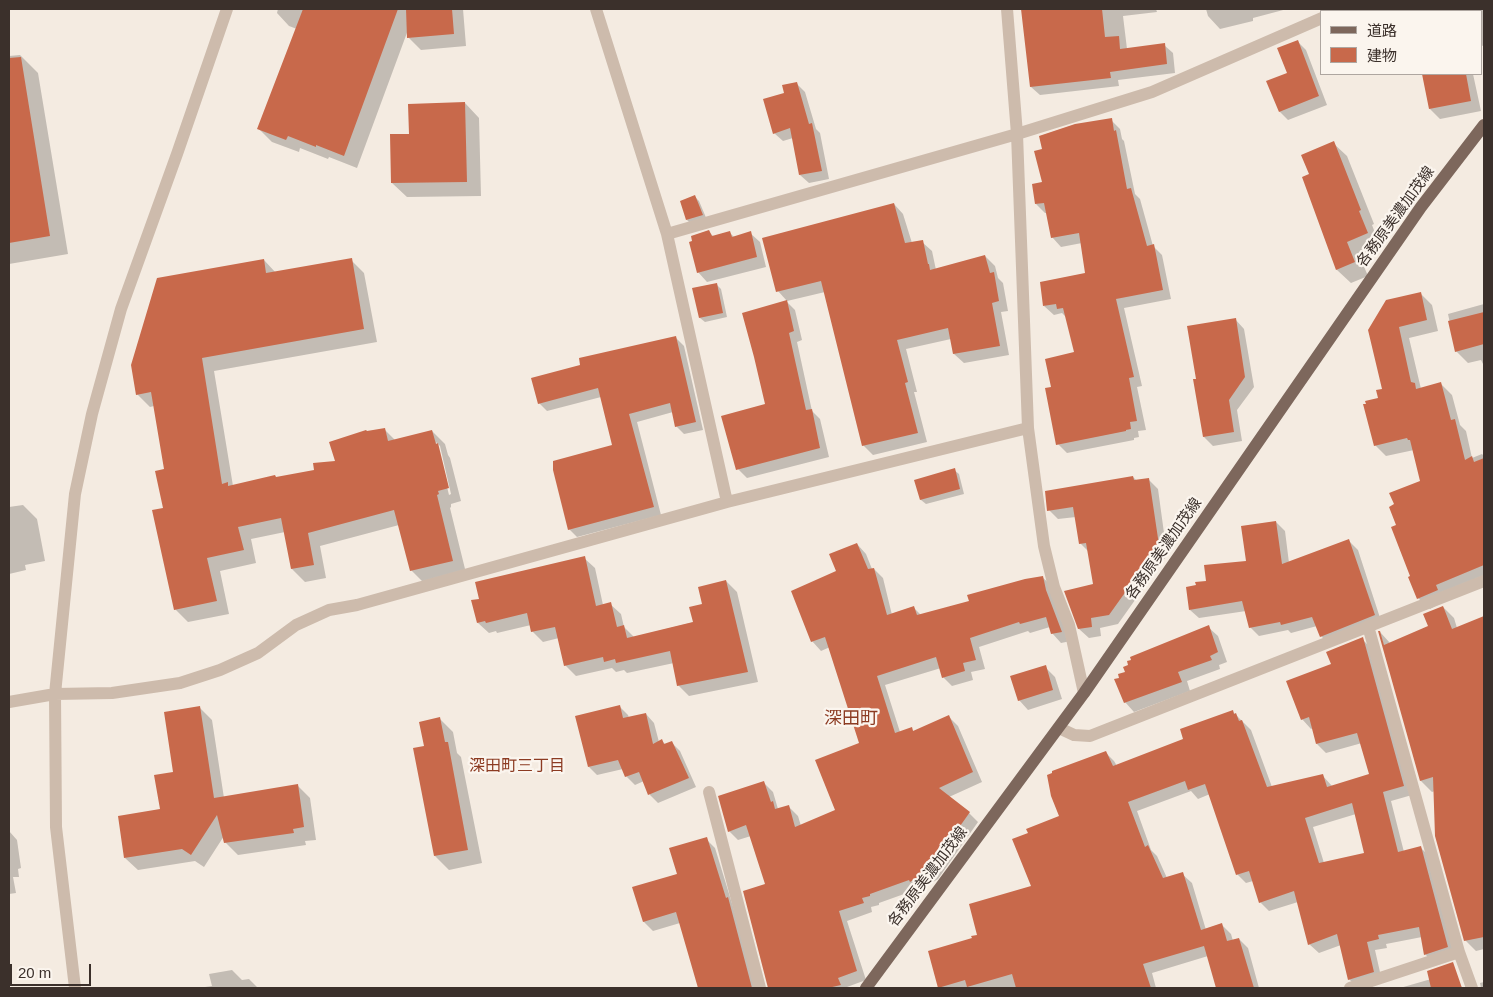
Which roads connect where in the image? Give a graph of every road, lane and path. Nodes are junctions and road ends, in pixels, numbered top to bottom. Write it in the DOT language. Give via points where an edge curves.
graph roads {
  1 [pos="227,9"];
  2 [pos="596,9"];
  3 [pos="1007,9"];
  4 [pos="1320,19"];
  5 [pos="1484,125"];
  6 [pos="1017,134"];
  7 [pos="667,234"];
  8 [pos="1028,428"];
  9 [pos="727,502"];
  10 [pos="1484,581"];
  11 [pos="1368,626"];
  12 [pos="1084,693"];
  13 [pos="55,694"];
  14 [pos="9,702"];
  15 [pos="1059,728"];
  16 [pos="709,792"];
  17 [pos="1459,952"];
  18 [pos="75,988"];
  19 [pos="760,988"];
  20 [pos="866,988"];
  21 [pos="1350,988"];
  22 [pos="1472,988"];
  1 -- 13 [label="street" via="120,309 92,414 75,494"];
  2 -- 7 [label="street"];
  3 -- 6 [label="street"];
  4 -- 6 [label="street" via="1152,92"];
  5 -- 12 [label="main road, 各務原美濃加茂線" via="1421,207"];
  6 -- 7 [label="street"];
  6 -- 8 [label="street"];
  7 -- 9 [label="street"];
  8 -- 9 [label="street"];
  8 -- 12 [label="street" via="1044,546 1054,586 1069,625"];
  9 -- 13 [label="street" via="329,610 296,625 258,653 180,683 112,693"];
  10 -- 11 [label="street"];
  11 -- 15 [label="street" via="1090,736 1074,735"];
  11 -- 17 [label="street"];
  12 -- 15 [label="main road, 各務原美濃加茂線"];
  13 -- 14 [label="street"];
  13 -- 18 [label="street" via="56,827"];
  15 -- 20 [label="main road, 各務原美濃加茂線"];
  16 -- 19 [label="street"];
  17 -- 21 [label="street"];
  17 -- 22 [label="street"];
}
